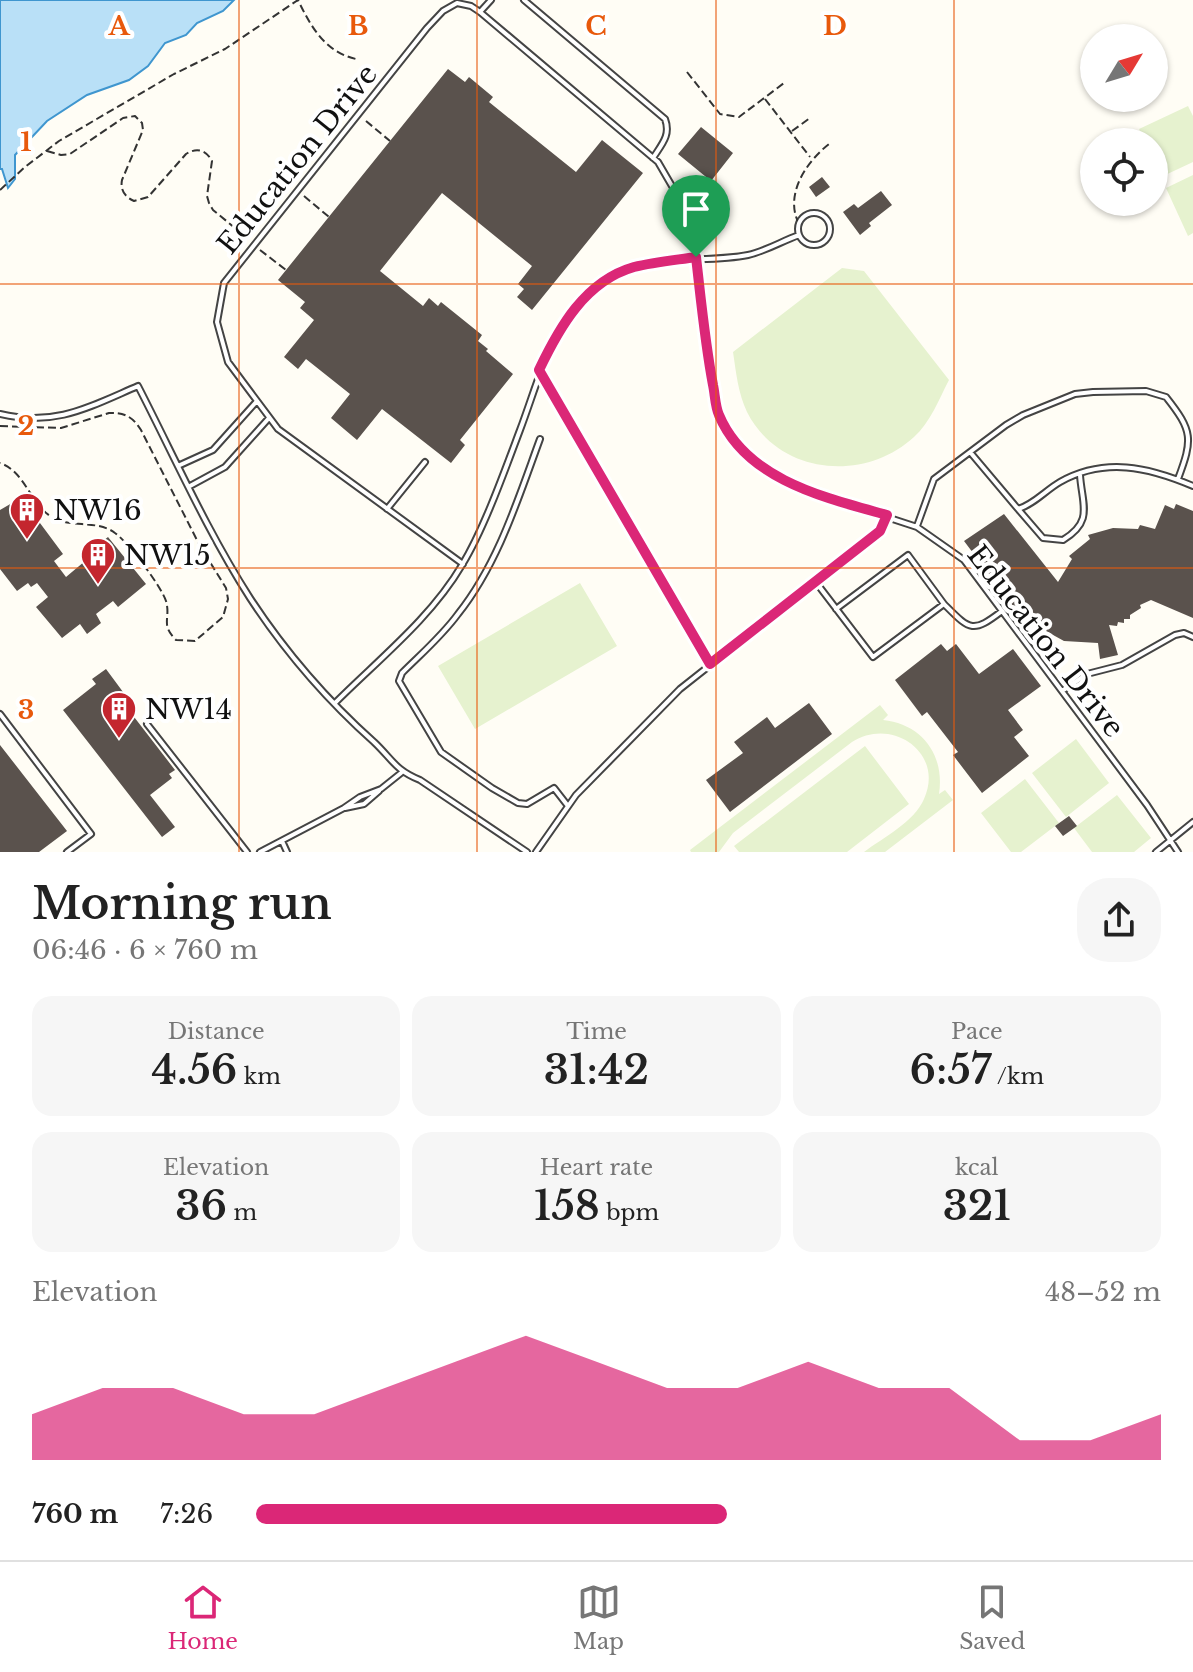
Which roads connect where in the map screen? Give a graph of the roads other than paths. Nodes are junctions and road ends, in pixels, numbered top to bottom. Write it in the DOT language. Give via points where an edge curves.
graph roads {
  1 [pos="491,0"];
  2 [pos="524,0"];
  3 [pos="480,12"];
  4 [pos="653,158"];
  5 [pos="799,235"];
  6 [pos="696,257"];
  7 [pos="539,370"];
  8 [pos="257,401"];
  9 [pos="0,414"];
  10 [pos="269,418"];
  11 [pos="540,439"];
  12 [pos="970,452"];
  13 [pos="425,462"];
  14 [pos="179,466"];
  15 [pos="1080,474"];
  16 [pos="1178,479"];
  17 [pos="190,486"];
  18 [pos="1193,486"];
  19 [pos="387,509"];
  20 [pos="1018,509"];
  21 [pos="887,515"];
  22 [pos="917,527"];
  23 [pos="463,564"];
  24 [pos="815,581"];
  25 [pos="944,604"];
  26 [pos="836,609"];
  27 [pos="1002,611"];
  28 [pos="1193,637"];
  29 [pos="710,664"];
  30 [pos="1062,691"];
  31 [pos="335,703"];
  32 [pos="0,714"];
  33 [pos="147,724"];
  34 [pos="401,773"];
  35 [pos="568,806"];
  36 [pos="1193,822"];
  37 [pos="1171,840"];
  38 [pos="282,841"];
  39 [pos="67,852"];
  40 [pos="247,852"];
  41 [pos="260,852"];
  42 [pos="287,852"];
  43 [pos="527,852"];
  44 [pos="536,852"];
  45 [pos="1156,852"];
  46 [pos="1178,852"];
  1 -- 3 [label="lane"];
  2 -- 4 [label="lane" via="665,119 669,129"];
  3 -- 4 [label="lane, Education Drive"];
  3 -- 8 [label="lane, Education Drive" via="457,3 443,11 224,283 217,322 228,362"];
  4 -- 6 [label="lane, Education Drive" via="694,234"];
  5 -- 5 [label="lane" via="806,243 821,244 829,237 830,226 825,217 805,215"];
  5 -- 6 [label="lane" via="746,255"];
  6 -- 7 [label="lane" via="631,268 601,285 567,316"];
  6 -- 21 [label="lane, Education Drive" via="719,415 737,443 767,471 813,493"];
  7 -- 23 [label="lane" via="520,430"];
  7 -- 29 [label="street"];
  8 -- 10 [label="lane, Education Drive"];
  8 -- 14 [label="lane" via="213,450"];
  9 -- 14 [label="lane" via="54,419 93,408 138,386"];
  10 -- 17 [label="lane" via="225,467"];
  10 -- 19 [label="lane, Education Drive"];
  11 -- 35 [label="lane" via="508,524 474,592 399,681 435,745 453,761 518,803 527,804 554,788"];
  12 -- 16 [label="lane" via="1006,425 1058,400 1093,392 1146,391 1166,397 1192,432"];
  12 -- 20 [label="lane"];
  12 -- 22 [label="lane" via="934,479"];
  13 -- 19 [label="lane"];
  14 -- 17 [label="lane"];
  15 -- 16 [label="lane" via="1124,465"];
  15 -- 20 [label="lane"];
  15 -- 20 [label="lane" via="1085,514 1081,525 1063,540 1043,538"];
  16 -- 18 [label="lane"];
  17 -- 31 [label="lane" via="251,599"];
  19 -- 23 [label="lane, Education Drive"];
  21 -- 22 [label="lane, Education Drive"];
  21 -- 24 [label="lane" via="880,531"];
  22 -- 27 [label="lane, Education Drive" via="964,560"];
  23 -- 31 [label="lane" via="435,604"];
  24 -- 26 [label="lane"];
  24 -- 29 [label="lane"];
  25 -- 26 [label="lane" via="873,657"];
  25 -- 26 [label="lane" via="908,555"];
  25 -- 27 [label="lane" via="976,627"];
  27 -- 30 [label="lane, Education Drive"];
  28 -- 30 [label="lane" via="1175,635 1122,665 1087,674"];
  29 -- 35 [label="lane" via="612,756"];
  30 -- 37 [label="lane, Education Drive"];
  31 -- 34 [label="lane"];
  32 -- 39 [label="lane" via="91,834"];
  33 -- 40 [label="lane"];
  34 -- 38 [label="lane" via="364,804 344,808"];
  34 -- 43 [label="lane" via="420,780"];
  35 -- 44 [label="lane"];
  36 -- 37 [label="lane"];
  37 -- 45 [label="lane"];
  37 -- 46 [label="lane, Education Drive"];
  38 -- 41 [label="lane"];
  38 -- 42 [label="lane"];
}
